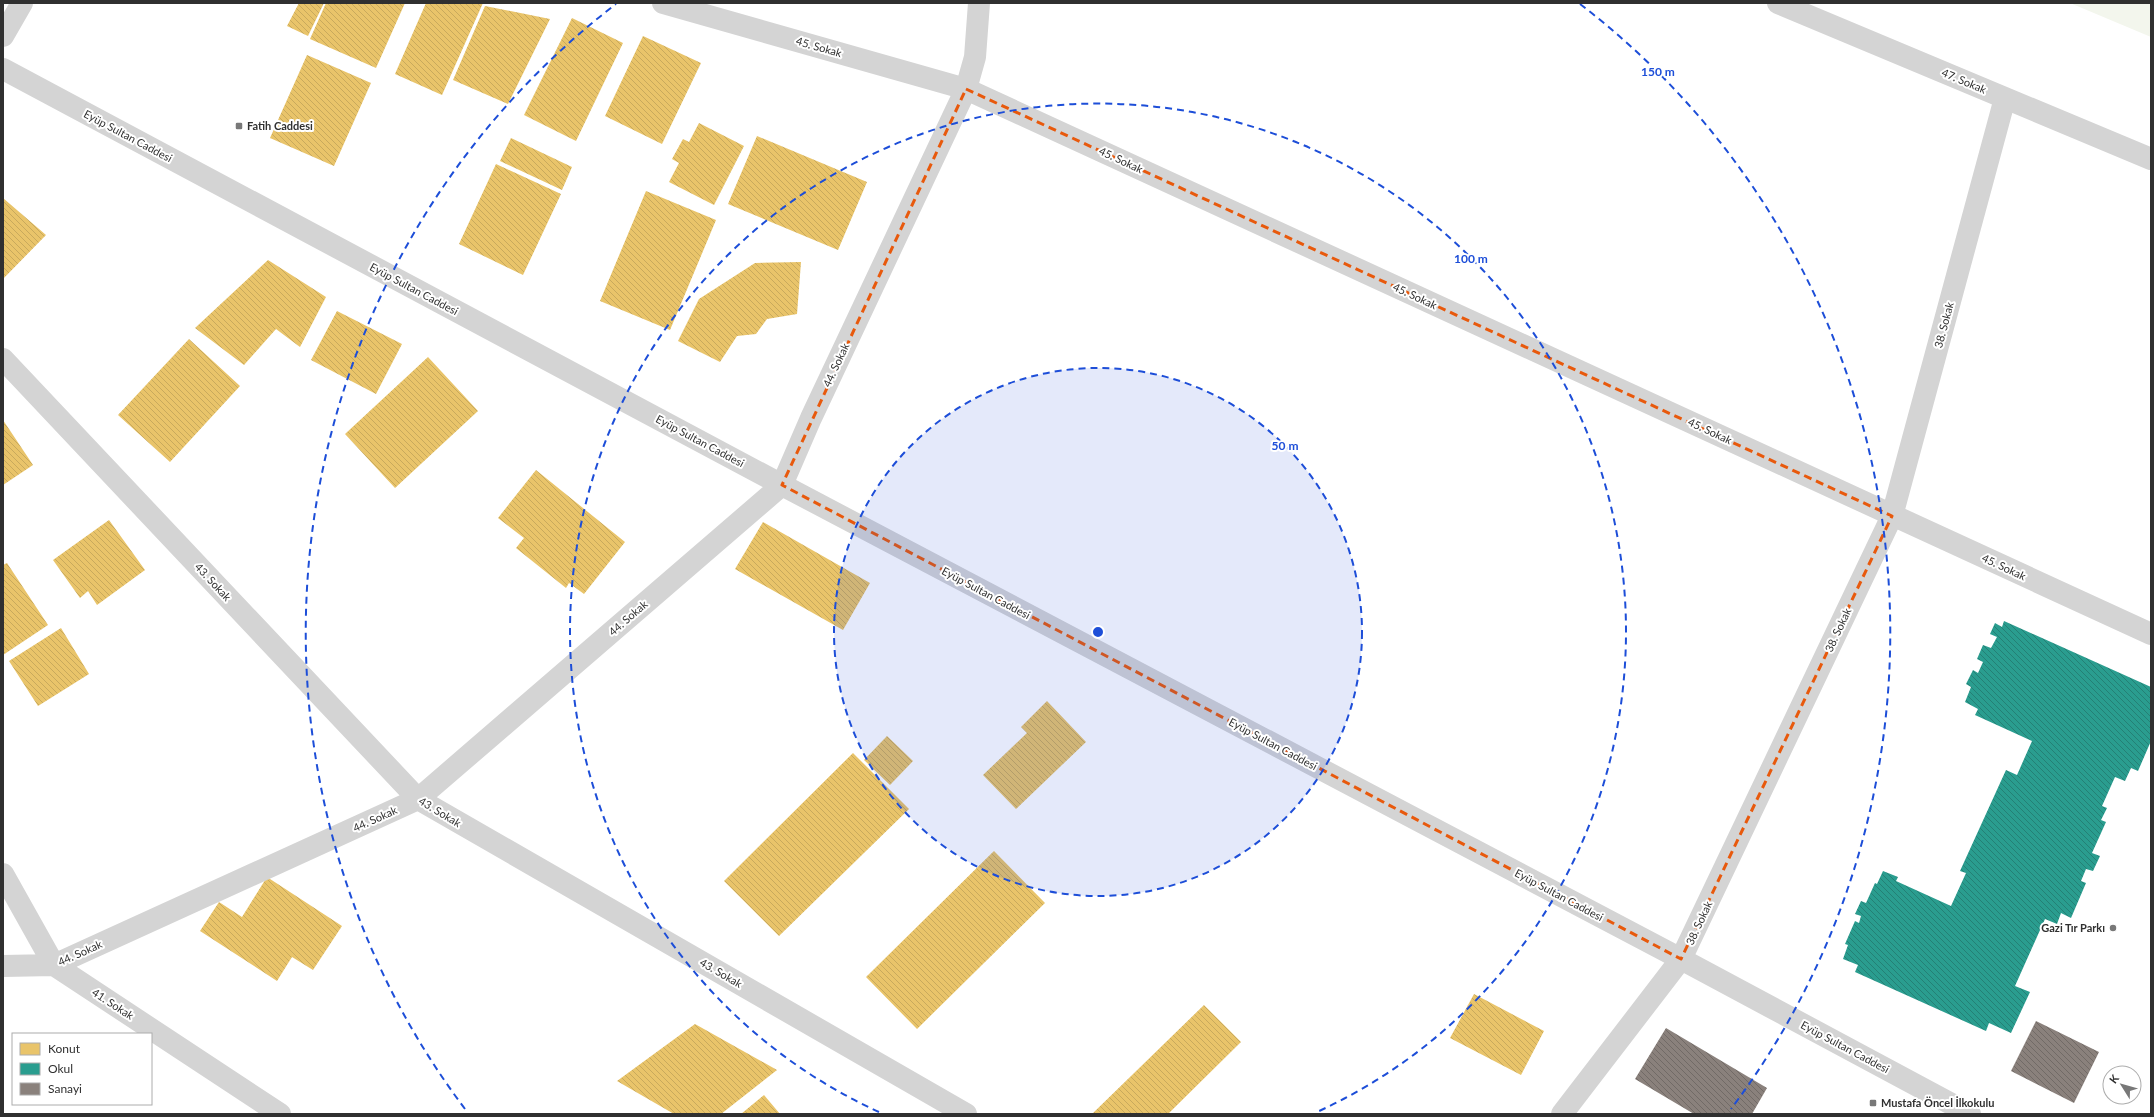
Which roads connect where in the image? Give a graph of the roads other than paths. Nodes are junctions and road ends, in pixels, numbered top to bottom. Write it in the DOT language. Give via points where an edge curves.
graph roads {
  1 [pos="22,3"];
  2 [pos="663,3"];
  3 [pos="979,3"];
  4 [pos="1778,3"];
  5 [pos="3,36"];
  6 [pos="3,70"];
  7 [pos="966,88"];
  8 [pos="2005,98"];
  9 [pos="2151,159"];
  10 [pos="3,359"];
  11 [pos="782,485"];
  12 [pos="1892,516"];
  13 [pos="2151,634"];
  14 [pos="418,800"];
  15 [pos="3,874"];
  16 [pos="1681,959"];
  17 [pos="54,965"];
  18 [pos="3,966"];
  19 [pos="280,1114"];
  20 [pos="966,1114"];
  21 [pos="1562,1114"];
  22 [pos="1970,1114"];
  1 -- 5 [label="street"];
  2 -- 7 [label="street, 45. Sokak"];
  3 -- 7 [label="street, 44. Sokak" via="975,57"];
  4 -- 8 [label="street, 47. Sokak"];
  6 -- 11 [label="street, Eyüp Sultan Caddesi"];
  7 -- 11 [label="street, 44. Sokak"];
  7 -- 12 [label="street, 45. Sokak"];
  8 -- 9 [label="street, 47. Sokak"];
  8 -- 12 [label="street, 38. Sokak"];
  10 -- 14 [label="street, 43. Sokak"];
  11 -- 14 [label="street, 44. Sokak"];
  11 -- 16 [label="street, Eyüp Sultan Caddesi"];
  12 -- 13 [label="street, 45. Sokak"];
  12 -- 16 [label="street, 38. Sokak"];
  14 -- 17 [label="street, 44. Sokak"];
  14 -- 20 [label="street, 43. Sokak"];
  15 -- 17 [label="street, 41. Sokak"];
  16 -- 21 [label="street, 38. Sokak"];
  16 -- 22 [label="street, Eyüp Sultan Caddesi"];
  17 -- 18 [label="street, 44. Sokak"];
  17 -- 19 [label="street, 41. Sokak"];
}
